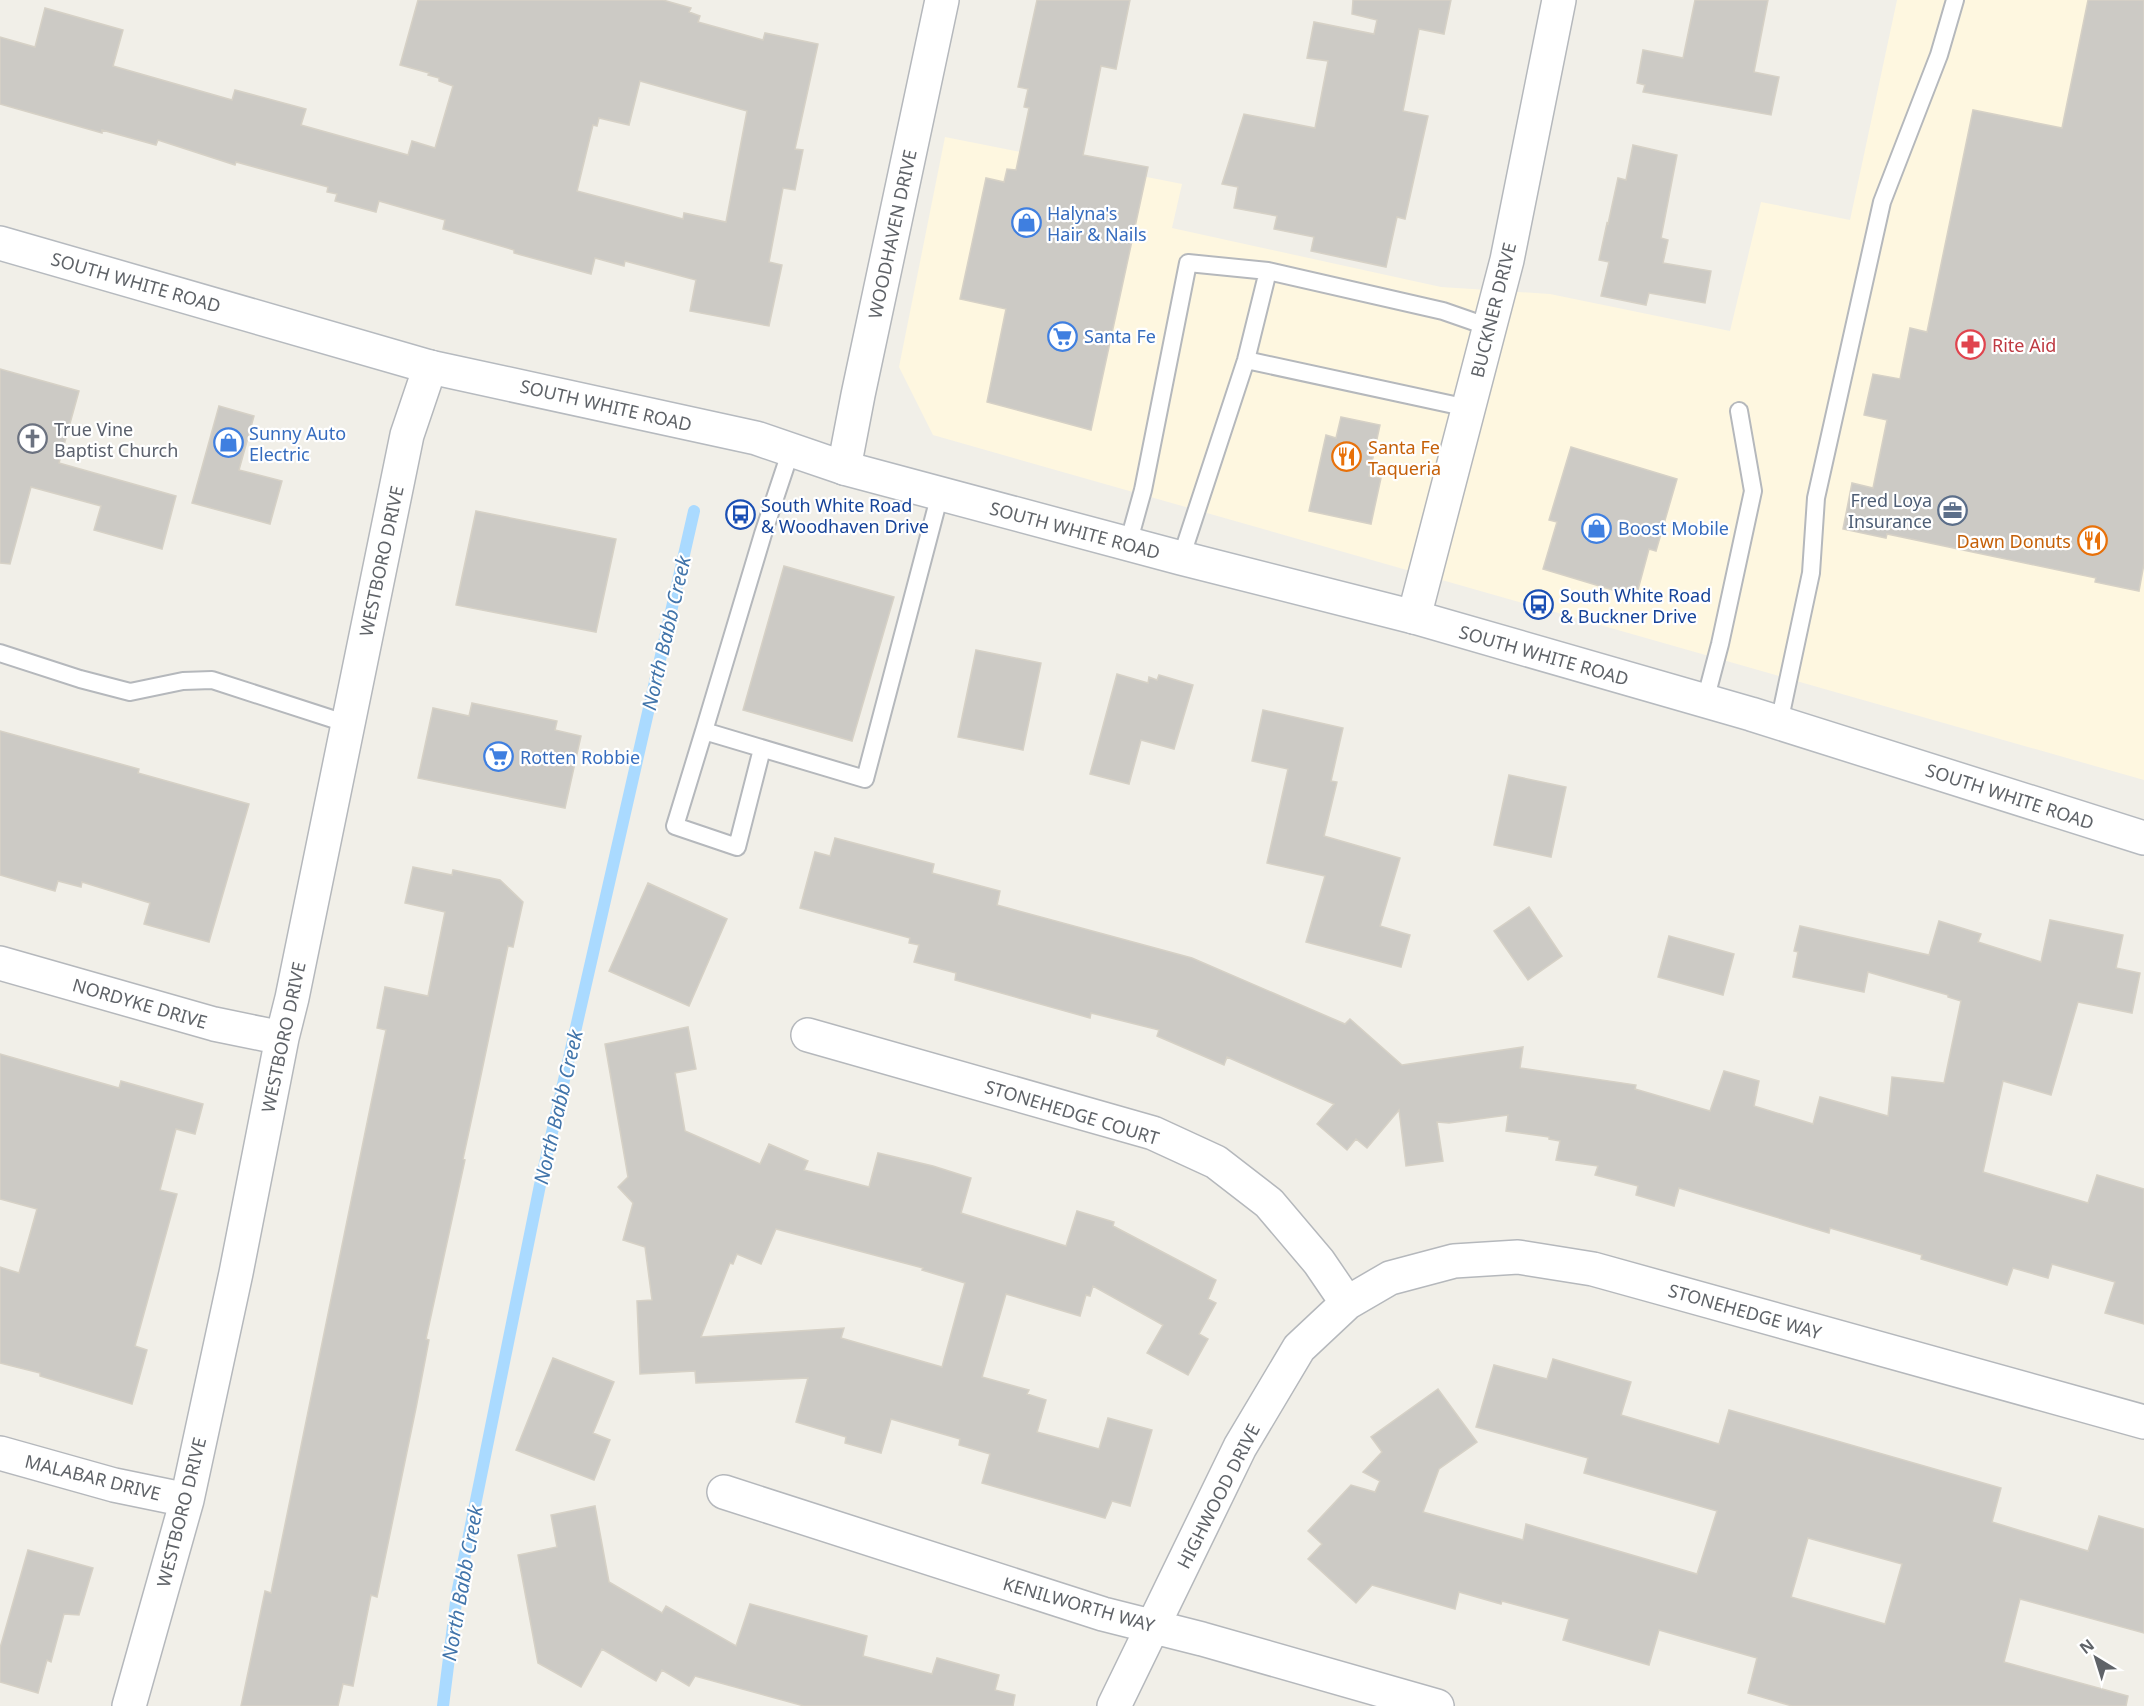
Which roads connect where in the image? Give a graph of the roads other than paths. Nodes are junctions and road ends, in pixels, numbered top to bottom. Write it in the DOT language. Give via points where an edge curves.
graph roads {
  1 [pos="942,0"];
  2 [pos="1559,0"];
  3 [pos="1955,0"];
  4 [pos="0,243"];
  5 [pos="1268,271"];
  6 [pos="1489,327"];
  7 [pos="1246,360"];
  8 [pos="430,367"];
  9 [pos="1468,408"];
  10 [pos="1739,411"];
  11 [pos="792,450"];
  12 [pos="844,468"];
  13 [pos="940,494"];
  14 [pos="1128,544"];
  15 [pos="1181,558"];
  16 [pos="1414,617"];
  17 [pos="0,653"];
  18 [pos="1705,701"];
  19 [pos="1779,723"];
  20 [pos="348,724"];
  21 [pos="704,731"];
  22 [pos="762,749"];
  23 [pos="2144,838"];
  24 [pos="0,963"];
  25 [pos="808,1035"];
  26 [pos="282,1038"];
  27 [pos="1347,1303"];
  28 [pos="2144,1422"];
  29 [pos="0,1453"];
  30 [pos="724,1492"];
  31 [pos="187,1500"];
  32 [pos="1154,1627"];
  33 [pos="129,1706"];
  34 [pos="1114,1706"];
  35 [pos="1437,1706"];
  1 -- 12 [label="street, WOODHAVEN DRIVE"];
  2 -- 6 [label="street, BUCKNER DRIVE" via="1507,260"];
  3 -- 19 [label="lane" via="1939,55 1882,202 1816,498 1811,573"];
  4 -- 8 [label="street, SOUTH WHITE ROAD"];
  5 -- 6 [label="lane" via="1443,311"];
  5 -- 7 [label="lane"];
  5 -- 14 [label="lane" via="1188,263 1143,490"];
  6 -- 9 [label="street, BUCKNER DRIVE"];
  7 -- 9 [label="lane"];
  7 -- 15 [label="lane"];
  8 -- 11 [label="street, SOUTH WHITE ROAD" via="756,438"];
  8 -- 20 [label="street, WESTBORO DRIVE" via="407,435"];
  9 -- 16 [label="street, BUCKNER DRIVE"];
  10 -- 18 [label="lane" via="1753,491"];
  11 -- 12 [label="street, SOUTH WHITE ROAD"];
  11 -- 21 [label="lane"];
  12 -- 13 [label="street, SOUTH WHITE ROAD"];
  13 -- 14 [label="street, SOUTH WHITE ROAD"];
  13 -- 22 [label="lane" via="865,778"];
  14 -- 15 [label="street, SOUTH WHITE ROAD"];
  15 -- 16 [label="street, SOUTH WHITE ROAD"];
  16 -- 18 [label="street, SOUTH WHITE ROAD"];
  17 -- 20 [label="lane" via="130,692 183,681 212,680"];
  18 -- 19 [label="street, SOUTH WHITE ROAD"];
  19 -- 23 [label="street, SOUTH WHITE ROAD"];
  20 -- 26 [label="street, WESTBORO DRIVE"];
  21 -- 22 [label="lane"];
  21 -- 22 [label="lane" via="675,826 737,847"];
  24 -- 26 [label="street, NORDYKE DRIVE" via="214,1024"];
  25 -- 27 [label="street, STONEHEDGE COURT" via="1153,1133 1216,1162 1269,1203 1319,1262"];
  26 -- 31 [label="street, WESTBORO DRIVE"];
  27 -- 28 [label="street, STONEHEDGE WAY" via="1390,1278 1454,1261 1518,1257 1593,1269"];
  27 -- 32 [label="street, HIGHWOOD DRIVE" via="1299,1348 1287,1368 1240,1447"];
  29 -- 31 [label="street, MALABAR DRIVE" via="114,1485"];
  30 -- 32 [label="street, KENILWORTH WAY"];
  31 -- 33 [label="street, WESTBORO DRIVE"];
  32 -- 34 [label="street, HIGHWOOD DRIVE"];
  32 -- 35 [label="street, KENILWORTH WAY"];
}
